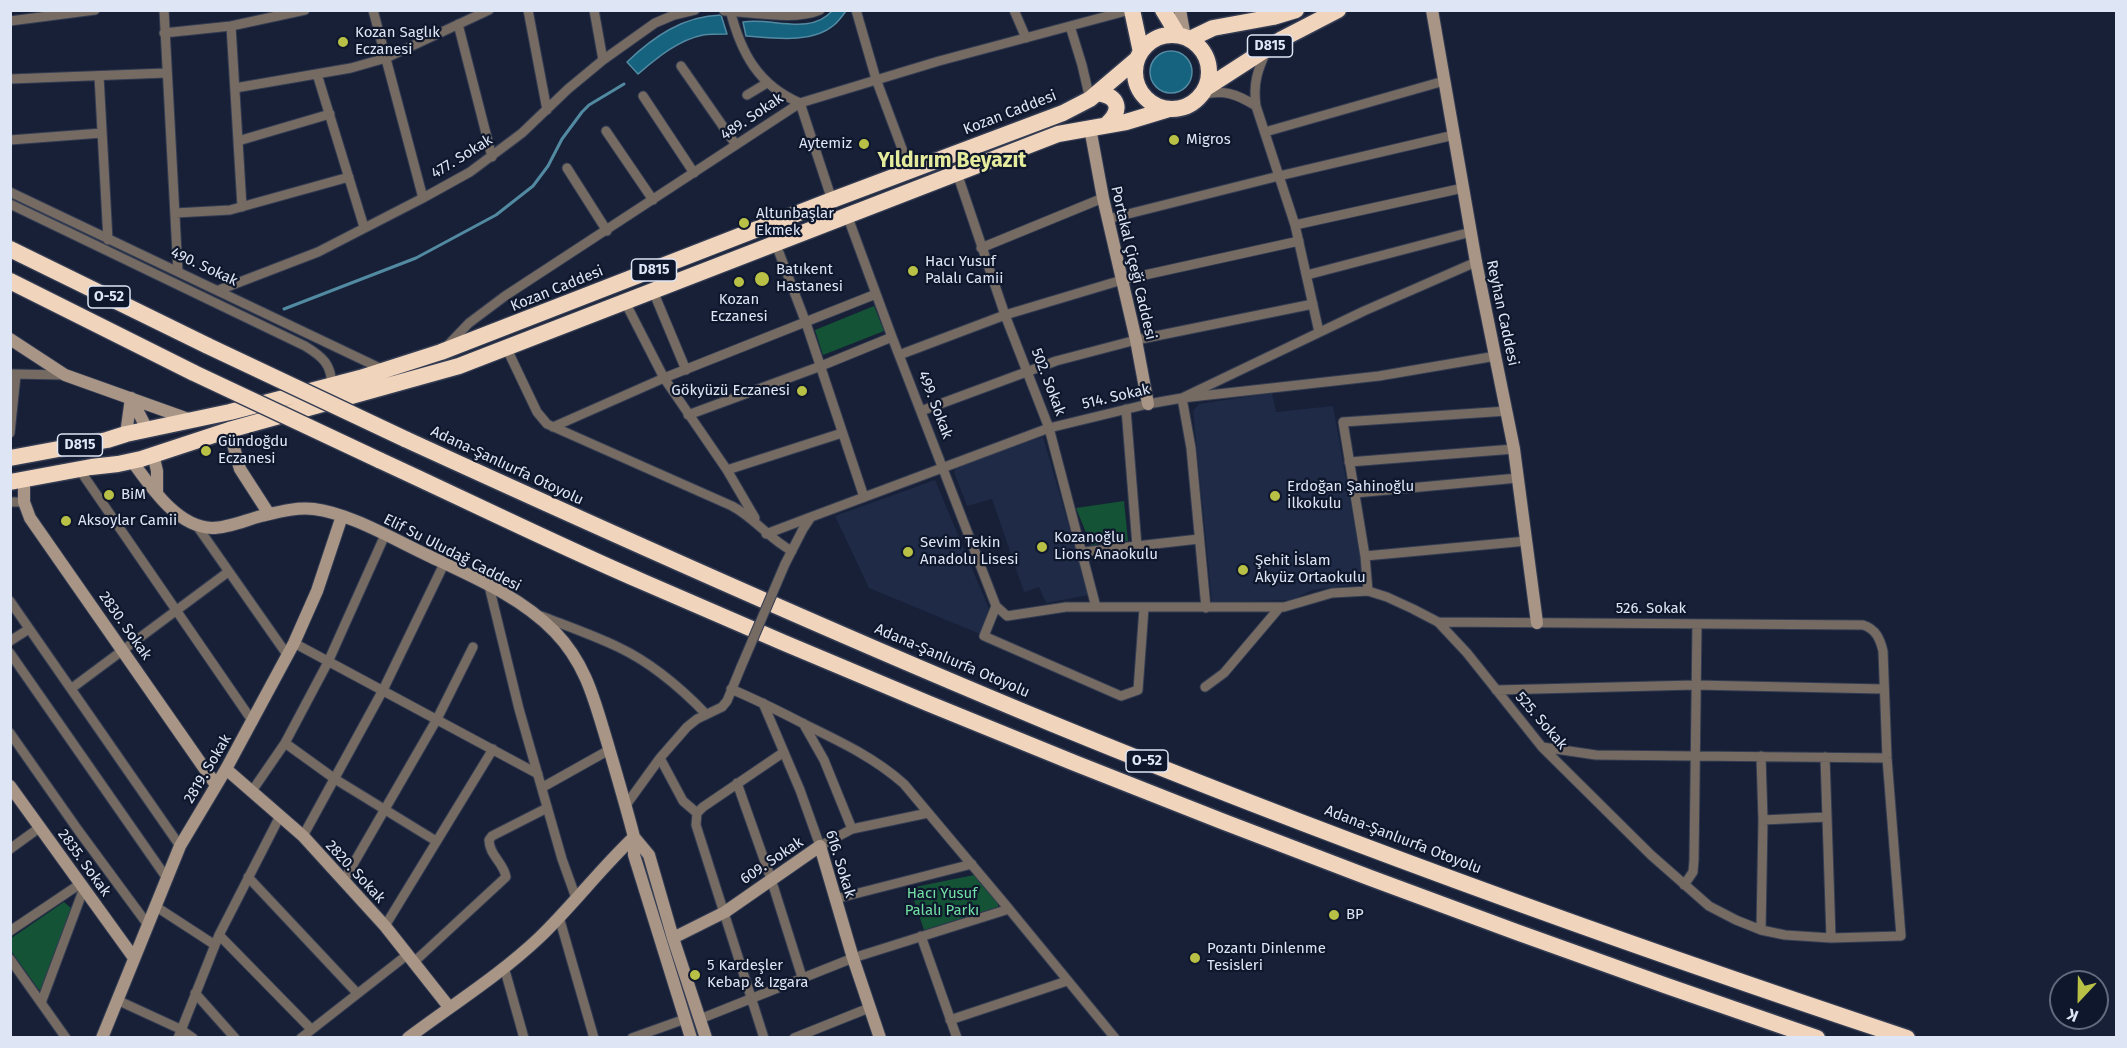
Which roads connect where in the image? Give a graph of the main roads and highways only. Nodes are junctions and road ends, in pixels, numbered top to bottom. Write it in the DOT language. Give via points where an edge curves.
graph roads {
  1 [pos="1131,10"];
  2 [pos="1163,10"];
  3 [pos="1296,10"];
  4 [pos="1338,10"];
  5 [pos="1272,14"];
  6 [pos="1184,37"];
  7 [pos="1139,55"];
  8 [pos="1204,92"];
  9 [pos="1093,96"];
  10 [pos="1169,109"];
  11 [pos="1098,126"];
  12 [pos="10,249"];
  13 [pos="10,281"];
  14 [pos="148,431"];
  15 [pos="126,434"];
  16 [pos="10,458"];
  17 [pos="142,458"];
  18 [pos="17,481"];
  19 [pos="1817,1038"];
  20 [pos="1907,1038"];
  1 -- 7 [label="highway"];
  2 -- 6 [label="highway"];
  3 -- 5 [label="highway, D815"];
  4 -- 8 [label="highway, D815" via="1268,47"];
  5 -- 6 [label="highway, D815"];
  6 -- 7 [label="highway" via="1155,39"];
  6 -- 8 [label="highway" via="1203,50 1208,63 1210,75"];
  7 -- 9 [label="highway, Kozan Caddesi / D815"];
  7 -- 10 [label="highway" via="1136,79 1141,92 1151,103"];
  8 -- 10 [label="highway" via="1188,106"];
  9 -- 11 [label="highway" via="1106,94 1117,108 1115,115"];
  9 -- 14 [label="highway, Kozan Caddesi / D815" via="1046,120 441,352 332,385"];
  10 -- 11 [label="highway, D815"];
  11 -- 17 [label="highway, D815" via="1058,134 459,366"];
  12 -- 20 [label="highway, Adana-Şanlıurfa Otoyolu / O-52, bridge" via="405,439 648,550 1053,724 1520,903"];
  13 -- 19 [label="highway, O-52, bridge" via="194,373 638,580 870,679 1343,868"];
  14 -- 15 [label="highway, Kozan Caddesi / D815"];
  14 -- 17 [label="highway" via="154,444"];
  15 -- 16 [label="highway, Kozan Caddesi / D815"];
  15 -- 17 [label="highway" via="122,449"];
  17 -- 18 [label="highway, D815"];
}
